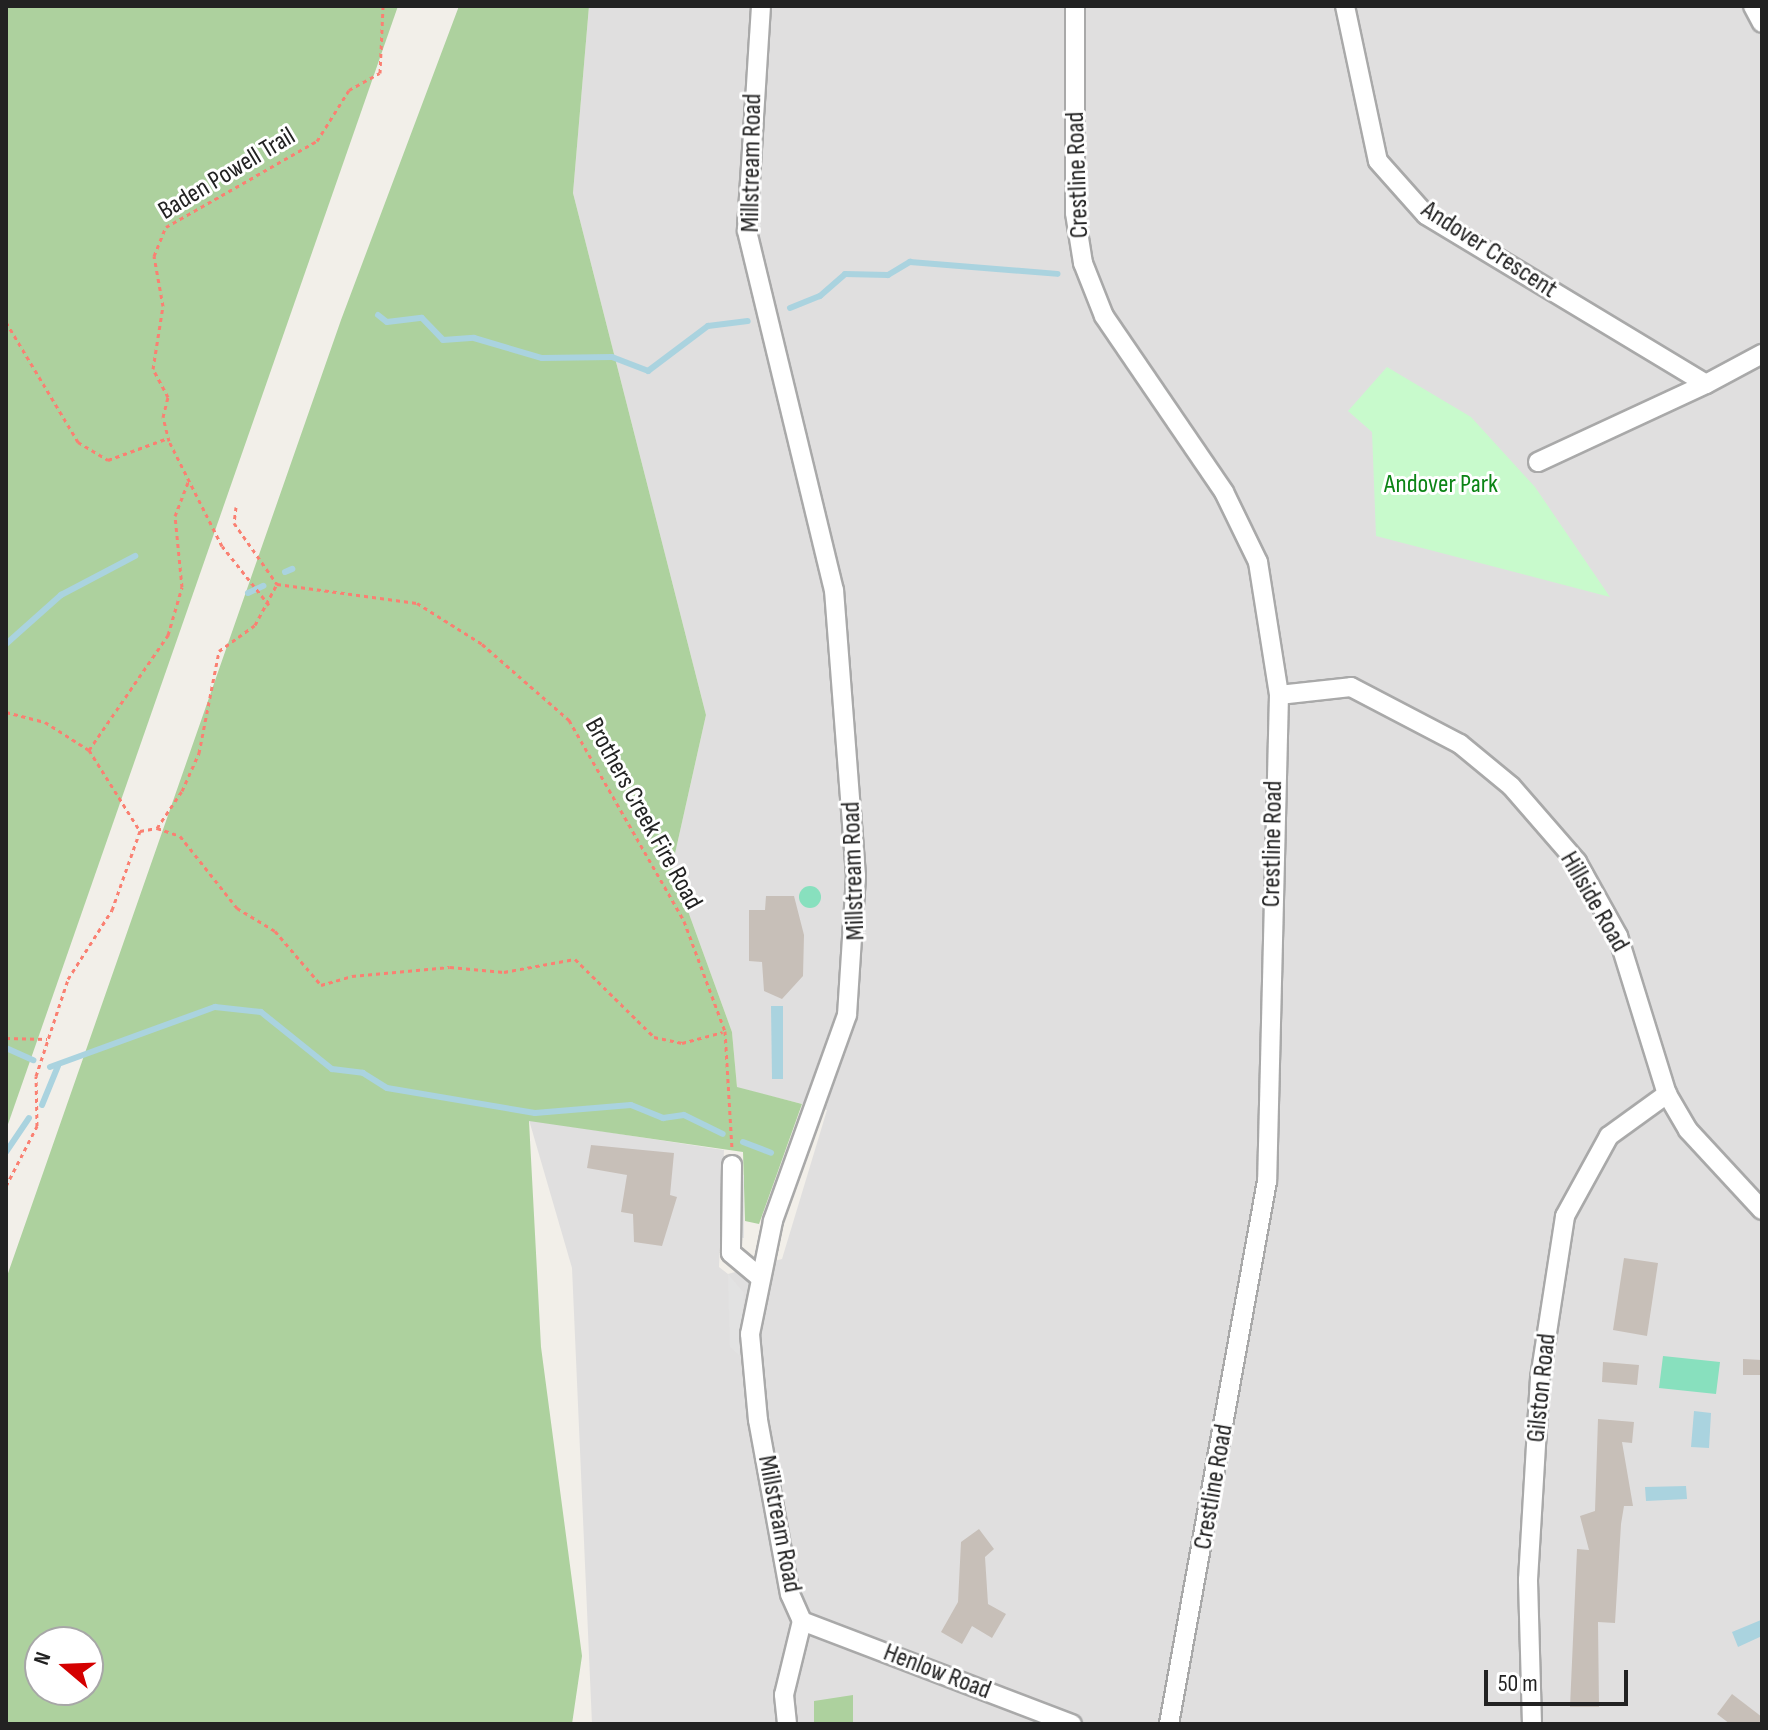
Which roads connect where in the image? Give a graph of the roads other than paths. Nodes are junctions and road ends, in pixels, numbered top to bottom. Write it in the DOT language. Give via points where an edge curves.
graph roads {
  1 [pos="761,6"];
  2 [pos="1075,6"];
  3 [pos="1345,6"];
  4 [pos="1753,6"];
  5 [pos="1762,23"];
  6 [pos="1762,354"];
  7 [pos="1706,384"];
  8 [pos="1538,462"];
  9 [pos="1279,695"];
  10 [pos="1667,1094"];
  11 [pos="732,1165"];
  12 [pos="1762,1210"];
  13 [pos="758,1276"];
  14 [pos="802,1621"];
  15 [pos="787,1724"];
  16 [pos="1072,1724"];
  17 [pos="1169,1724"];
  18 [pos="1532,1724"];
  1 -- 13 [label="street, Millstream Road" via="747,231 834,590 857,950 839,1042"];
  2 -- 9 [label="street, Crestline Road" via="1075,213 1083,263 1104,316 1224,492 1258,562"];
  3 -- 7 [label="street, Andover Crescent" via="1378,161 1426,215"];
  4 -- 5 [label="street"];
  6 -- 7 [label="street"];
  7 -- 8 [label="street"];
  9 -- 10 [label="street, Hillside Road" via="1351,687 1460,744 1511,786 1577,862 1618,936"];
  9 -- 17 [label="street, Crestline Road" via="1267,1181"];
  10 -- 12 [label="street, Hillside Road" via="1731,1183"];
  10 -- 18 [label="street, Gilston Road" via="1609,1136 1565,1216 1540,1378 1528,1580"];
  11 -- 13 [label="street" via="731,1253"];
  13 -- 14 [label="street, Millstream Road" via="750,1334 758,1420 790,1594"];
  14 -- 15 [label="street, Millstream Road" via="784,1695"];
  14 -- 16 [label="street, Henlow Road"];
}
